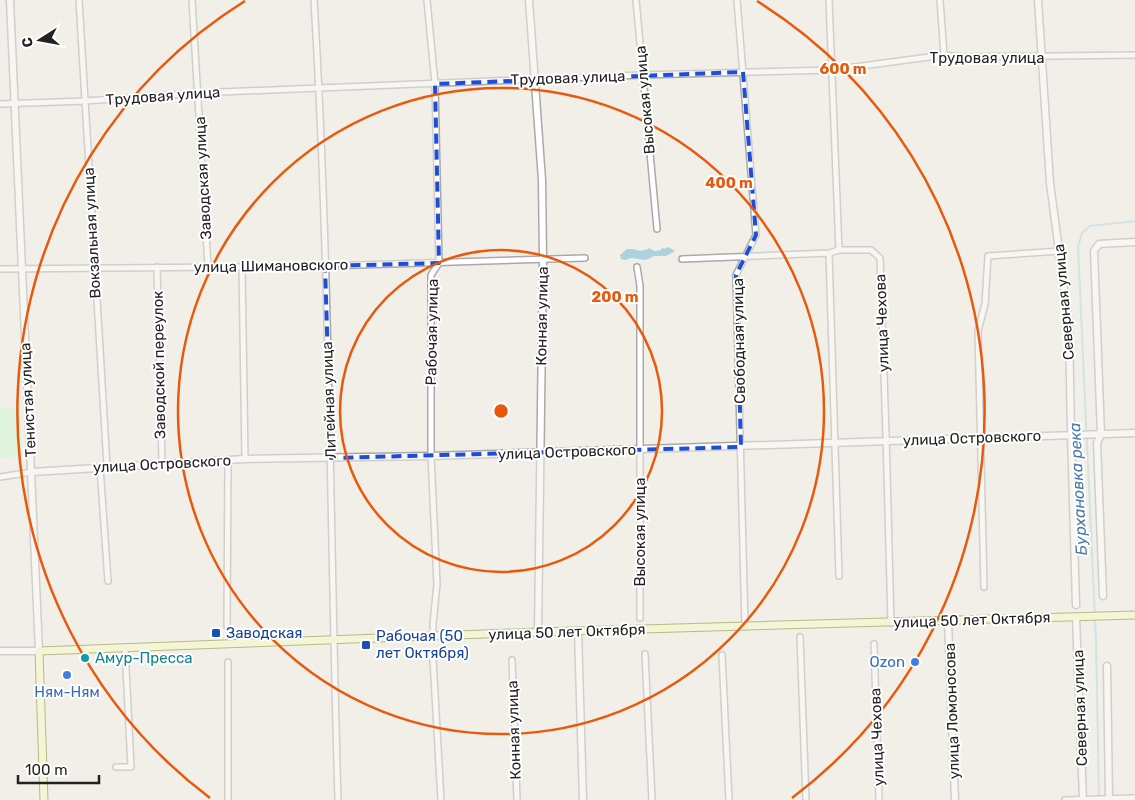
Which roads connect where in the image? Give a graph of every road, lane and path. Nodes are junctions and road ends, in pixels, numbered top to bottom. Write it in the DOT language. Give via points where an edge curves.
graph roads {
  1 [pos="10,0"];
  2 [pos="79,0"];
  3 [pos="192,0"];
  4 [pos="314,0"];
  5 [pos="427,0"];
  6 [pos="529,0"];
  7 [pos="636,0"];
  8 [pos="737,0"];
  9 [pos="829,0"];
  10 [pos="940,0"];
  11 [pos="1038,0"];
  12 [pos="944,55"];
  13 [pos="1135,55"];
  14 [pos="1042,57"];
  15 [pos="832,70"];
  16 [pos="743,72"];
  17 [pos="642,75"];
  18 [pos="536,80"];
  19 [pos="435,84"];
  20 [pos="319,88"];
  21 [pos="198,94"];
  22 [pos="85,102"];
  23 [pos="0,104"];
  24 [pos="15,104"];
  25 [pos="657,229"];
  26 [pos="1135,242"];
  27 [pos="839,250"];
  28 [pos="1060,251"];
  29 [pos="829,253"];
  30 [pos="746,256"];
  31 [pos="543,258"];
  32 [pos="585,258"];
  33 [pos="682,259"];
  34 [pos="439,263"];
  35 [pos="208,266"];
  36 [pos="242,266"];
  37 [pos="325,266"];
  38 [pos="157,267"];
  39 [pos="637,267"];
  40 [pos="94,268"];
  41 [pos="0,269"];
  42 [pos="21,269"];
  43 [pos="1135,433"];
  44 [pos="1071,434"];
  45 [pos="1099,434"];
  46 [pos="980,438"];
  47 [pos="887,440"];
  48 [pos="835,443"];
  49 [pos="741,447"];
  50 [pos="640,449"];
  51 [pos="539,453"];
  52 [pos="431,456"];
  53 [pos="330,458"];
  54 [pos="245,459"];
  55 [pos="228,460"];
  56 [pos="162,463"];
  57 [pos="103,467"];
  58 [pos="32,472"];
  59 [pos="0,477"];
  60 [pos="839,576"];
  61 [pos="108,581"];
  62 [pos="984,587"];
  63 [pos="1103,596"];
  64 [pos="1076,605"];
  65 [pos="1135,615"];
  66 [pos="1076,617"];
  67 [pos="640,618"];
  68 [pos="948,621"];
  69 [pos="890,623"];
  70 [pos="227,626"];
  71 [pos="745,627"];
  72 [pos="578,631"];
  73 [pos="538,632"];
  74 [pos="433,636"];
  75 [pos="800,637"];
  76 [pos="333,640"];
  77 [pos="874,644"];
  78 [pos="126,648"];
  79 [pos="0,651"];
  80 [pos="39,651"];
  81 [pos="645,654"];
  82 [pos="722,654"];
  83 [pos="433,660"];
  84 [pos="512,660"];
  85 [pos="228,662"];
  86 [pos="1107,666"];
  87 [pos="116,767"];
  88 [pos="1135,798"];
  89 [pos="1084,799"];
  90 [pos="1108,799"];
  91 [pos="44,800"];
  92 [pos="228,800"];
  93 [pos="338,800"];
  94 [pos="441,800"];
  95 [pos="517,800"];
  96 [pos="583,800"];
  97 [pos="652,800"];
  98 [pos="729,800"];
  99 [pos="806,800"];
  100 [pos="879,800"];
  101 [pos="956,800"];
  102 [pos="1065,800"];
  1 -- 24 [label="street, Тенистая улица"];
  2 -- 22 [label="street, Вокзальная улица"];
  3 -- 21 [label="street, Заводская улица"];
  4 -- 20 [label="street, Литейная улица"];
  5 -- 19 [label="street, Рабочая улица"];
  6 -- 18 [label="street, Конная улица"];
  7 -- 17 [label="street, Высокая улица"];
  8 -- 16 [label="street, Свободная улица"];
  9 -- 15 [label="street"];
  10 -- 12 [label="street"];
  11 -- 14 [label="street, Северная улица"];
  12 -- 14 [label="street, Трудовая улица"];
  12 -- 15 [label="street, Трудовая улица"];
  13 -- 14 [label="street, Трудовая улица"];
  14 -- 28 [label="street, Северная улица" via="1050,183"];
  15 -- 16 [label="street, Трудовая улица"];
  15 -- 27 [label="street"];
  16 -- 17 [label="street, Трудовая улица"];
  16 -- 30 [label="street, Свободная улица" via="756,235"];
  17 -- 18 [label="street, Трудовая улица"];
  17 -- 25 [label="street, Высокая улица"];
  18 -- 19 [label="street, Трудовая улица"];
  18 -- 31 [label="street, Конная улица"];
  19 -- 20 [label="street, Трудовая улица"];
  19 -- 34 [label="street, Рабочая улица"];
  20 -- 21 [label="street, Трудовая улица"];
  20 -- 37 [label="street, Литейная улица"];
  21 -- 22 [label="street, Трудовая улица"];
  21 -- 35 [label="street, Заводская улица"];
  22 -- 24 [label="street, Трудовая улица"];
  22 -- 40 [label="street, Вокзальная улица"];
  23 -- 24 [label="street, Трудовая улица"];
  24 -- 42 [label="street, Тенистая улица"];
  26 -- 45 [label="street" via="1099,244 1094,251"];
  27 -- 29 [label="street, улица Чехова"];
  27 -- 47 [label="street, улица Чехова" via="870,250 880,258"];
  28 -- 44 [label="street, Северная улица" via="1070,326"];
  28 -- 46 [label="street" via="988,256 985,304 978,331"];
  29 -- 30 [label="street, улица Чехова"];
  29 -- 48 [label="street"];
  30 -- 33 [label="street, улица Чехова"];
  30 -- 49 [label="street, Свободная улица" via="736,275"];
  31 -- 32 [label="street, улица Шимановского"];
  31 -- 34 [label="street, улица Шимановского"];
  31 -- 51 [label="street, Конная улица"];
  34 -- 37 [label="street, улица Шимановского"];
  34 -- 52 [label="street, Рабочая улица" via="431,275"];
  35 -- 36 [label="street, улица Шимановского"];
  35 -- 38 [label="street, улица Шимановского"];
  36 -- 37 [label="street, улица Шимановского"];
  36 -- 54 [label="street"];
  37 -- 53 [label="street, Литейная улица"];
  38 -- 40 [label="street, улица Шимановского"];
  38 -- 56 [label="street, Заводской переулок"];
  39 -- 50 [label="street, Высокая улица" via="640,286"];
  40 -- 42 [label="street, улица Шимановского"];
  40 -- 57 [label="street, Вокзальная улица"];
  41 -- 42 [label="street, улица Шимановского"];
  42 -- 58 [label="street, Тенистая улица"];
  43 -- 45 [label="street, улица Островского"];
  44 -- 45 [label="street, улица Островского"];
  44 -- 46 [label="street, улица Островского"];
  44 -- 64 [label="street, Северная улица"];
  45 -- 63 [label="street"];
  46 -- 47 [label="street, улица Островского"];
  46 -- 62 [label="street"];
  47 -- 48 [label="street, улица Островского"];
  47 -- 69 [label="street, улица Чехова"];
  48 -- 49 [label="street, улица Островского"];
  48 -- 60 [label="street"];
  49 -- 50 [label="street, улица Островского"];
  49 -- 71 [label="street, Свободная улица"];
  50 -- 51 [label="street, улица Островского"];
  50 -- 67 [label="street, Высокая улица"];
  51 -- 52 [label="street, улица Островского"];
  51 -- 73 [label="street, Конная улица"];
  52 -- 53 [label="street, улица Островского"];
  52 -- 74 [label="street, Рабочая улица" via="437,584"];
  53 -- 54 [label="street, улица Островского"];
  53 -- 76 [label="street, Литейная улица"];
  54 -- 55 [label="street, улица Островского"];
  55 -- 56 [label="street, улица Островского"];
  55 -- 70 [label="street"];
  56 -- 57 [label="street, улица Островского"];
  57 -- 58 [label="street, улица Островского"];
  57 -- 61 [label="street, Вокзальная улица"];
  58 -- 59 [label="street, улица Островского"];
  58 -- 80 [label="street, Тенистая улица"];
  65 -- 66 [label="main road, улица 50 лет Октября"];
  66 -- 68 [label="main road, улица 50 лет Октября"];
  66 -- 89 [label="street, Северная улица"];
  68 -- 69 [label="main road, улица 50 лет Октября"];
  68 -- 101 [label="street, улица Ломоносова"];
  69 -- 71 [label="main road, улица 50 лет Октября"];
  71 -- 72 [label="main road, улица 50 лет Октября"];
  72 -- 73 [label="main road, улица 50 лет Октября"];
  72 -- 96 [label="street"];
  73 -- 74 [label="main road, улица 50 лет Октября"];
  74 -- 76 [label="main road, улица 50 лет Октября"];
  75 -- 99 [label="street"];
  76 -- 78 [label="main road, улица 50 лет Октября"];
  76 -- 93 [label="street, Литейная улица"];
  77 -- 100 [label="street, улица Чехова"];
  78 -- 80 [label="main road, улица 50 лет Октября"];
  78 -- 87 [label="street" via="131,767"];
  79 -- 80 [label="street, улица 50 лет Октября"];
  80 -- 91 [label="main road, Тенистая улица"];
  81 -- 97 [label="street"];
  82 -- 98 [label="street"];
  83 -- 94 [label="street"];
  84 -- 95 [label="street, Конная улица"];
  85 -- 92 [label="street"];
  86 -- 90 [label="street, Северная улица"];
  88 -- 90 [label="street"];
  89 -- 90 [label="street"];
  89 -- 102 [label="street"];
}
